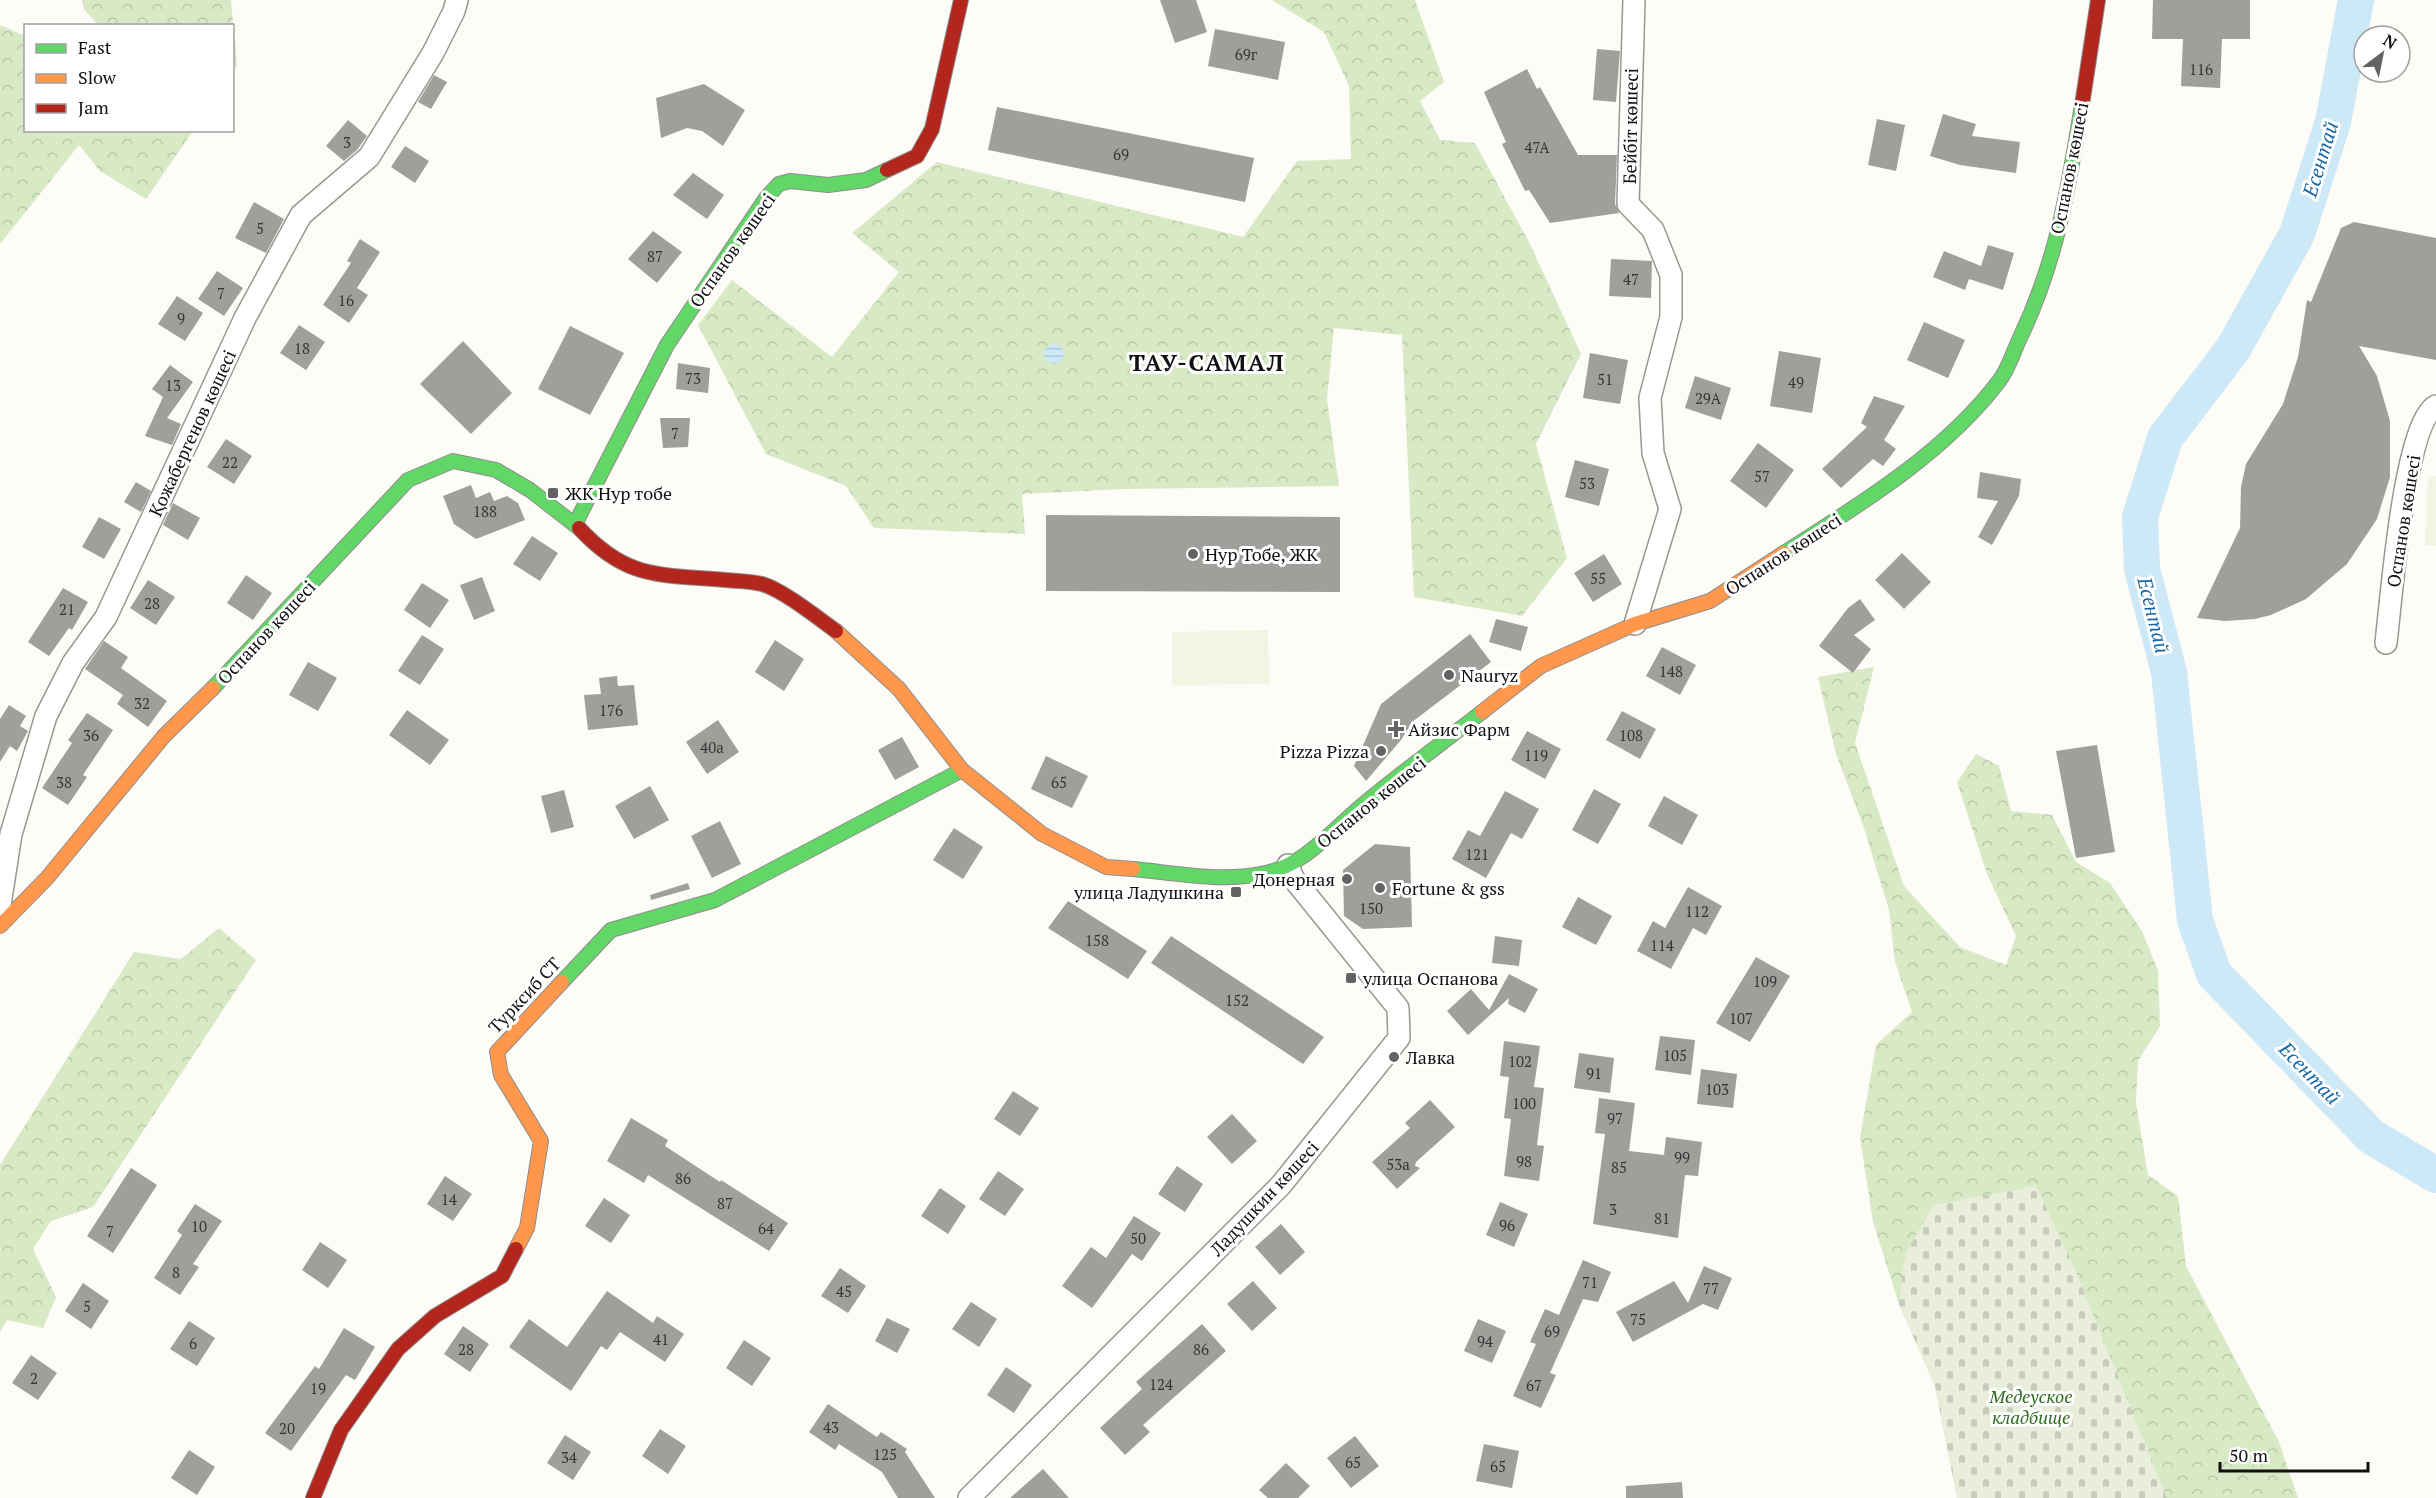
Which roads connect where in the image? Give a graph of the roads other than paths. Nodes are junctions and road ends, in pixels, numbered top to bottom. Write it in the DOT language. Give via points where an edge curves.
graph roads {
  1 [pos="457,0"];
  2 [pos="961,0"];
  3 [pos="1634,0"];
  4 [pos="2098,0"];
  5 [pos="2436,406"];
  6 [pos="575,524"];
  7 [pos="1635,624"];
  8 [pos="2386,644"];
  9 [pos="962,770"];
  10 [pos="1288,865"];
  11 [pos="0,905"];
  12 [pos="0,926"];
  13 [pos="313,1498"];
  14 [pos="969,1498"];
  1 -- 11 [label="street, Қожабергенов көшесі" via="432,53 369,157 301,215 245,318 116,599 73,663 46,716 11,834"];
  2 -- 6 [label="street, Оспанов көшесі" via="926,144 917,156 866,180 828,184 790,181 779,184 766,198 667,345"];
  3 -- 7 [label="street, Бейбіт көшесі" via="1628,204 1653,230 1671,275 1671,317 1650,398 1653,453 1670,509"];
  4 -- 7 [label="street, Оспанов көшесі" via="2066,205 2040,296 2000,380 1940,444 1864,502 1710,601"];
  5 -- 8 [label="street, Оспанов көшесі" via="2424,417 2407,477"];
  6 -- 9 [label="street, Оспанов көшесі" via="599,550 621,564 643,572 763,584 809,611 853,644 899,689"];
  6 -- 12 [label="street, Оспанов көшесі" via="496,470 453,461 408,480 164,736 47,878"];
  7 -- 10 [label="street, Оспанов көшесі" via="1541,666 1359,808 1314,849"];
  9 -- 10 [label="street, Оспанов көшесі" via="1042,834 1106,867 1238,878"];
  9 -- 13 [label="street, Турксиб СТ" via="715,900 611,930 526,1018 497,1052 501,1075 541,1141 527,1228 502,1276 435,1316 398,1349 341,1430"];
  10 -- 14 [label="street, Ладушкин көшесі" via="1293,878 1398,1008 1399,1038 1281,1185"];
}
